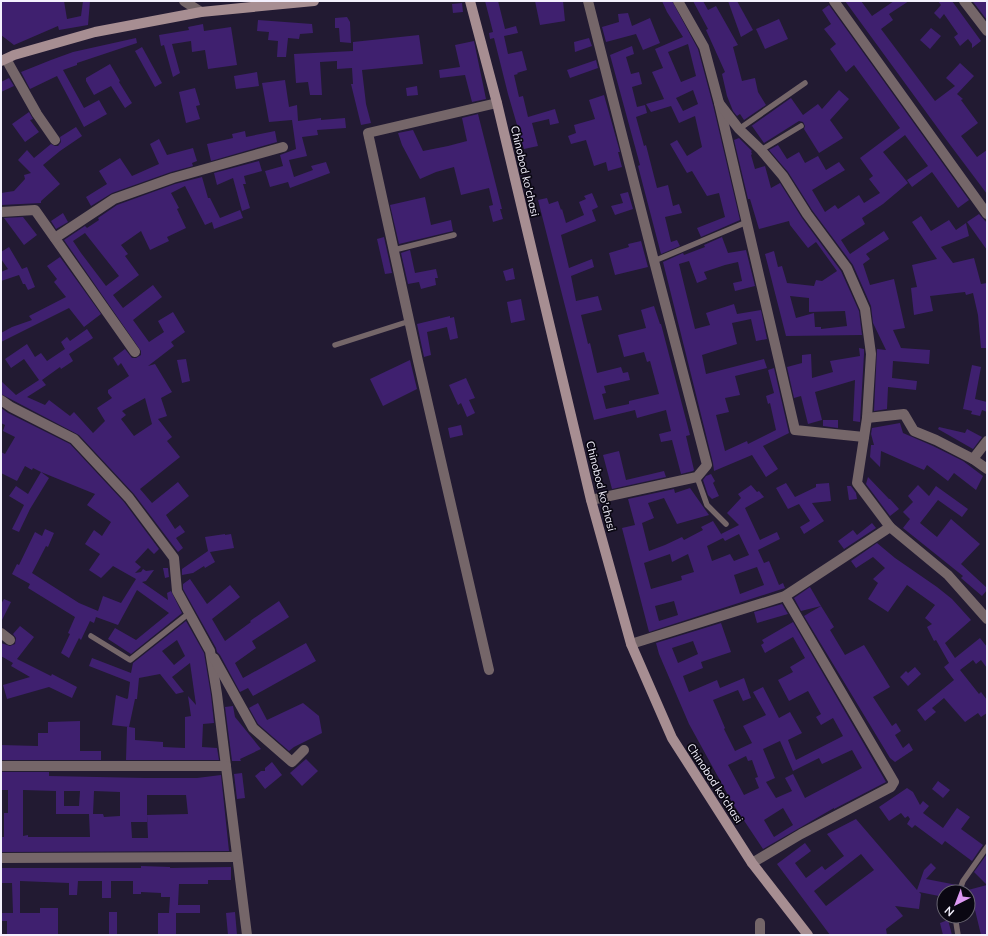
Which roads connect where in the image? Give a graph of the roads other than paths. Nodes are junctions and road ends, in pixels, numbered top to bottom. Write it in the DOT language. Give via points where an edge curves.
graph roads {
  1 [pos="184,1"];
  2 [pos="314,1"];
  3 [pos="470,1"];
  4 [pos="588,1"];
  5 [pos="678,1"];
  6 [pos="834,1"];
  7 [pos="964,1"];
  8 [pos="201,12"];
  9 [pos="987,31"];
  10 [pos="4,60"];
  11 [pos="805,84"];
  12 [pos="497,103"];
  13 [pos="719,103"];
  14 [pos="801,126"];
  15 [pos="739,129"];
  16 [pos="55,140"];
  17 [pos="283,147"];
  18 [pos="760,150"];
  19 [pos="1,212"];
  20 [pos="987,214"];
  21 [pos="747,222"];
  22 [pos="454,235"];
  23 [pos="54,238"];
  24 [pos="394,250"];
  25 [pos="654,261"];
  26 [pos="410,321"];
  27 [pos="335,345"];
  28 [pos="135,352"];
  29 [pos="1,400"];
  30 [pos="867,418"];
  31 [pos="864,437"];
  32 [pos="987,441"];
  33 [pos="973,459"];
  34 [pos="987,469"];
  35 [pos="698,477"];
  36 [pos="591,500"];
  37 [pos="726,524"];
  38 [pos="890,527"];
  39 [pos="786,596"];
  40 [pos="188,614"];
  41 [pos="987,619"];
  42 [pos="1,633"];
  43 [pos="91,636"];
  44 [pos="10,640"];
  45 [pos="631,644"];
  46 [pos="210,651"];
  47 [pos="489,670"];
  48 [pos="304,750"];
  49 [pos="1,766"];
  50 [pos="226,766"];
  51 [pos="987,847"];
  52 [pos="236,857"];
  53 [pos="1,858"];
  54 [pos="752,863"];
  55 [pos="962,884"];
  56 [pos="760,923"];
  57 [pos="956,924"];
  58 [pos="247,935"];
  59 [pos="760,935"];
  60 [pos="808,935"];
  61 [pos="958,935"];
  1 -- 8 [label="street"];
  2 -- 8 [label="street"];
  3 -- 12 [label="street, Chinobod ko'chasi"];
  4 -- 25 [label="street"];
  5 -- 13 [label="street" via="704,47"];
  6 -- 20 [label="street"];
  7 -- 9 [label="street"];
  8 -- 10 [label="street" via="95,32"];
  10 -- 16 [label="street"];
  11 -- 15 [label="lane"];
  12 -- 24 [label="street" via="368,133"];
  12 -- 36 [label="street, Chinobod ko'chasi"];
  13 -- 15 [label="street"];
  13 -- 21 [label="street"];
  14 -- 18 [label="lane"];
  15 -- 18 [label="street"];
  17 -- 23 [label="street" via="173,178 114,199"];
  18 -- 30 [label="street" via="783,176 847,268 865,310 871,354"];
  19 -- 23 [label="street" via="34,210"];
  21 -- 25 [label="lane"];
  21 -- 31 [label="street" via="795,430"];
  22 -- 24 [label="lane"];
  23 -- 28 [label="street"];
  24 -- 26 [label="street"];
  25 -- 35 [label="street" via="707,465"];
  26 -- 27 [label="lane"];
  26 -- 47 [label="street"];
  29 -- 40 [label="street" via="74,439 129,498 174,558 176,591"];
  30 -- 31 [label="street"];
  30 -- 33 [label="street" via="904,414 914,431"];
  31 -- 38 [label="street" via="857,483"];
  32 -- 33 [label="street"];
  33 -- 34 [label="street"];
  35 -- 36 [label="street"];
  35 -- 37 [label="lane" via="707,505"];
  36 -- 45 [label="street, Chinobod ko'chasi"];
  38 -- 39 [label="street"];
  38 -- 41 [label="street" via="948,575"];
  39 -- 45 [label="street"];
  39 -- 54 [label="street" via="894,782 891,787"];
  40 -- 43 [label="lane" via="130,660"];
  40 -- 46 [label="street"];
  42 -- 44 [label="street"];
  45 -- 54 [label="street, Chinobod ko'chasi" via="672,738"];
  46 -- 48 [label="street" via="253,728 292,762"];
  46 -- 50 [label="street"];
  49 -- 50 [label="street"];
  50 -- 52 [label="street"];
  51 -- 55 [label="lane"];
  52 -- 53 [label="street"];
  52 -- 58 [label="street"];
  54 -- 60 [label="street, Chinobod ko'chasi"];
  56 -- 59 [label="street"];
  57 -- 61 [label="lane"];
}
